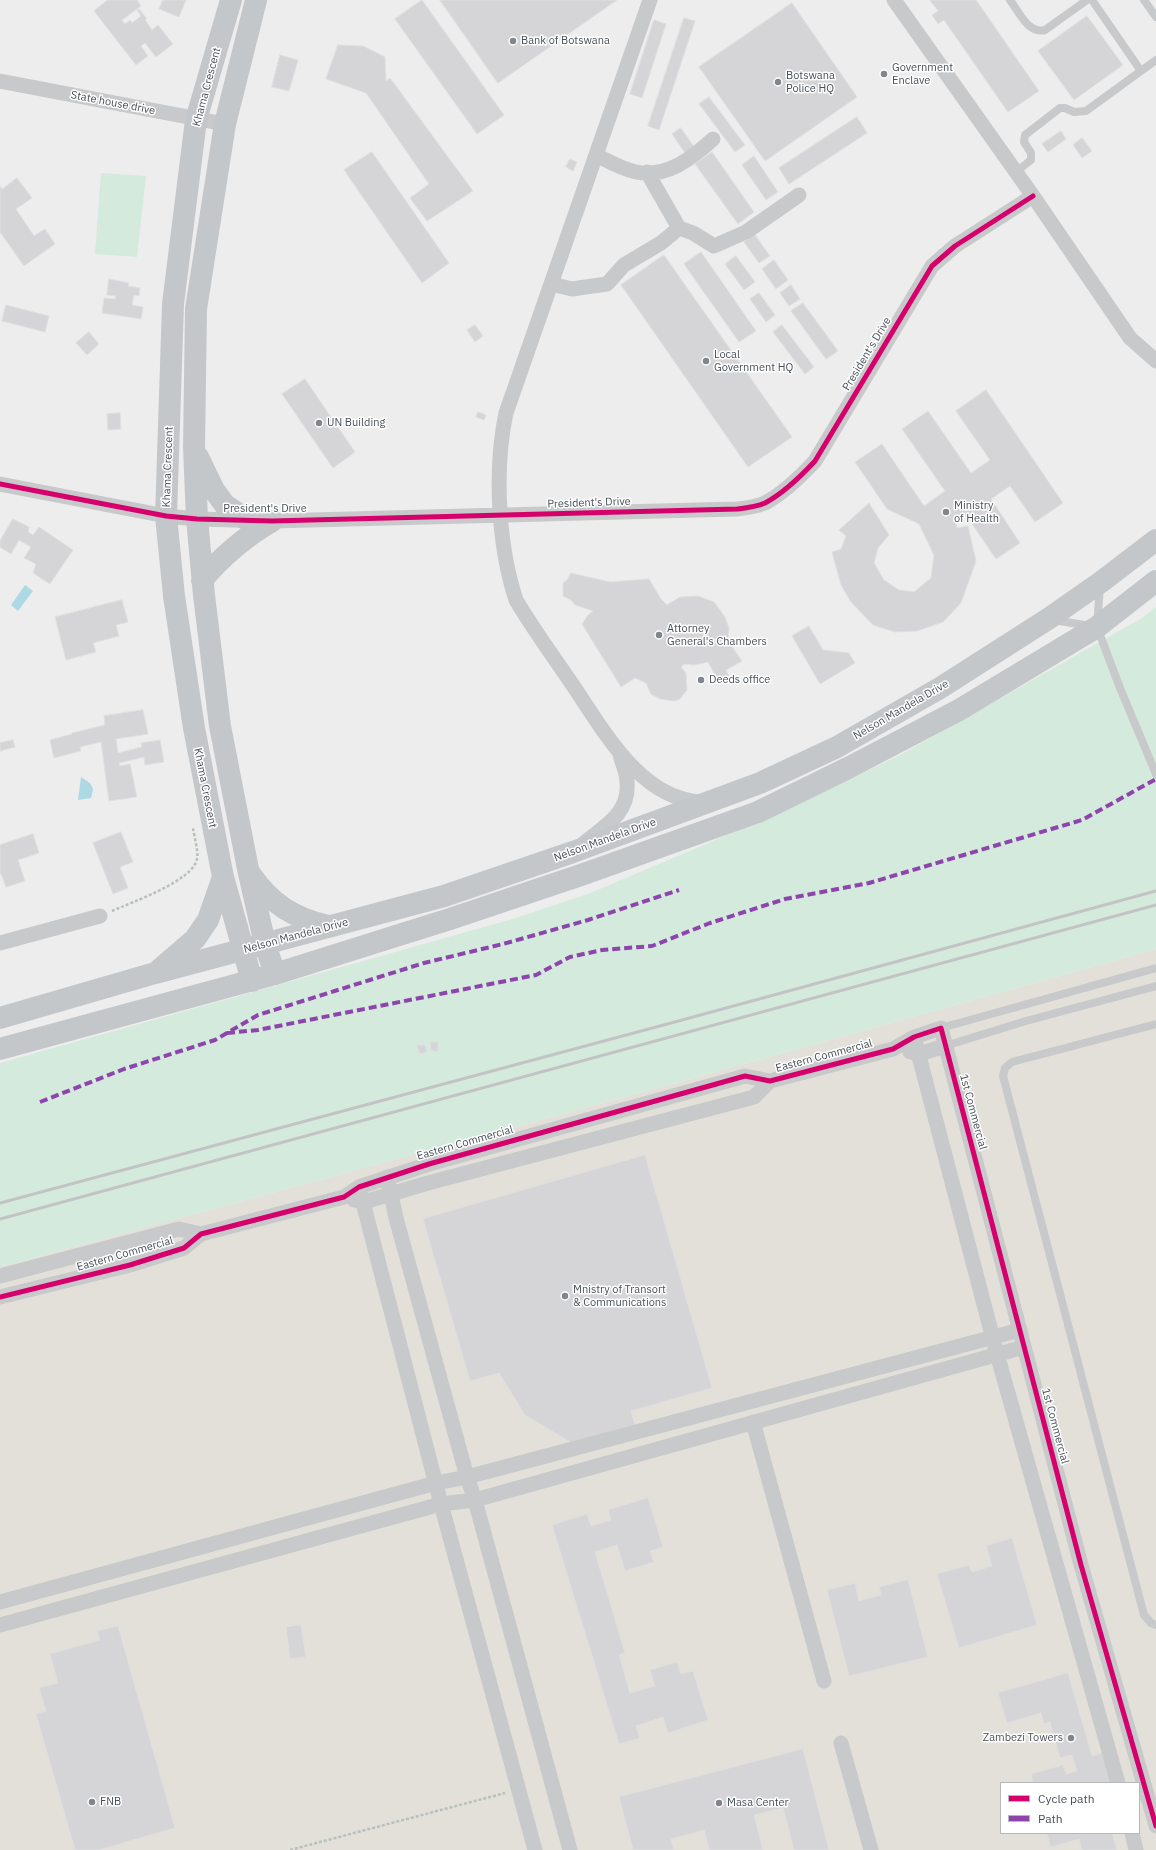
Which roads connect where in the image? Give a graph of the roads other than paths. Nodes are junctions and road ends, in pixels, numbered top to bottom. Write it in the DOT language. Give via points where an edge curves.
graph roads {
  1 [pos="231,0"];
  2 [pos="256,0"];
  3 [pos="650,0"];
  4 [pos="894,0"];
  5 [pos="1010,0"];
  6 [pos="1086,0"];
  7 [pos="1092,0"];
  8 [pos="1144,0"];
  9 [pos="1156,17"];
  10 [pos="1156,60"];
  11 [pos="1141,71"];
  12 [pos="0,80"];
  13 [pos="196,120"];
  14 [pos="225,124"];
  15 [pos="713,139"];
  16 [pos="596,155"];
  17 [pos="647,172"];
  18 [pos="1016,172"];
  19 [pos="799,195"];
  20 [pos="1032,196"];
  21 [pos="679,228"];
  22 [pos="550,284"];
  23 [pos="1156,361"];
  24 [pos="194,448"];
  25 [pos="0,484"];
  26 [pos="499,515"];
  27 [pos="166,516"];
  28 [pos="197,519"];
  29 [pos="246,519"];
  30 [pos="272,521"];
  31 [pos="1156,540"];
  32 [pos="202,580"];
  33 [pos="1100,582"];
  34 [pos="1156,582"];
  35 [pos="1048,619"];
  36 [pos="1097,627"];
  37 [pos="620,753"];
  38 [pos="1156,774"];
  39 [pos="708,802"];
  40 [pos="573,852"];
  41 [pos="248,869"];
  42 [pos="223,877"];
  43 [pos="100,916"];
  44 [pos="328,926"];
  45 [pos="0,943"];
  46 [pos="265,944"];
  47 [pos="242,950"];
  48 [pos="1156,968"];
  49 [pos="155,973"];
  50 [pos="275,974"];
  51 [pos="252,981"];
  52 [pos="1156,986"];
  53 [pos="0,1018"];
  54 [pos="1156,1024"];
  55 [pos="941,1028"];
  56 [pos="914,1037"];
  57 [pos="945,1046"];
  58 [pos="893,1048"];
  59 [pos="0,1049"];
  60 [pos="919,1054"];
  61 [pos="770,1081"];
  62 [pos="387,1177"];
  63 [pos="359,1186"];
  64 [pos="390,1195"];
  65 [pos="344,1197"];
  66 [pos="364,1202"];
  67 [pos="201,1234"];
  68 [pos="0,1276"];
  69 [pos="0,1297"];
  70 [pos="1020,1330"];
  71 [pos="993,1337"];
  72 [pos="1024,1347"];
  73 [pos="997,1354"];
  74 [pos="753,1422"];
  75 [pos="467,1477"];
  76 [pos="436,1483"];
  77 [pos="475,1500"];
  78 [pos="441,1504"];
  79 [pos="0,1602"];
  80 [pos="0,1625"];
  81 [pos="1156,1625"];
  82 [pos="824,1680"];
  83 [pos="841,1743"];
  84 [pos="1118,1782"];
  85 [pos="1156,1826"];
  86 [pos="1132,1834"];
  87 [pos="535,1850"];
  88 [pos="570,1850"];
  89 [pos="871,1850"];
  90 [pos="1136,1850"];
  1 -- 13 [label="main road, Khama Crescent"];
  2 -- 14 [label="main road"];
  3 -- 16 [label="street"];
  4 -- 18 [label="street"];
  5 -- 6 [label="lane" via="1031,29 1039,32"];
  7 -- 11 [label="lane"];
  8 -- 9 [label="lane"];
  10 -- 11 [label="lane"];
  11 -- 18 [label="lane" via="1086,110 1074,112 1060,108 1037,124 1024,135 1031,160"];
  12 -- 13 [label="street, State house drive"];
  13 -- 14 [label="street, State house drive"];
  13 -- 27 [label="main road, Khama Crescent" via="173,304"];
  14 -- 24 [label="main road" via="196,308"];
  15 -- 17 [label="street" via="695,156 664,172"];
  16 -- 17 [label="street" via="636,172"];
  16 -- 22 [label="street"];
  17 -- 21 [label="street"];
  18 -- 20 [label="street"];
  19 -- 21 [label="street" via="746,232 714,246"];
  20 -- 23 [label="street" via="1130,338"];
  20 -- 26 [label="street, President's Drive" via="955,246 932,266 815,461 802,476 764,503 737,509"];
  21 -- 22 [label="street" via="661,243 624,265 607,284 572,289"];
  22 -- 26 [label="street" via="506,413 502,432"];
  24 -- 28 [label="main road"];
  24 -- 29 [label="main road" via="224,505"];
  25 -- 27 [label="street, President's Drive"];
  26 -- 30 [label="street, President's Drive"];
  26 -- 37 [label="street" via="510,582 516,600"];
  27 -- 28 [label="street, President's Drive"];
  27 -- 42 [label="main road, Khama Crescent" via="174,596 194,728"];
  28 -- 29 [label="street, President's Drive"];
  28 -- 32 [label="main road"];
  29 -- 30 [label="street, President's Drive"];
  30 -- 32 [label="main road" via="233,547"];
  31 -- 33 [label="main road, Nelson Mandela Drive"];
  32 -- 41 [label="main road" via="220,726"];
  33 -- 35 [label="main road, Nelson Mandela Drive"];
  33 -- 36 [label="lane"];
  34 -- 36 [label="main road"];
  35 -- 36 [label="lane"];
  35 -- 39 [label="main road, Nelson Mandela Drive" via="940,688 837,747 760,783"];
  36 -- 38 [label="lane"];
  36 -- 50 [label="main road" via="959,710 758,812 501,902"];
  37 -- 39 [label="street" via="646,779 662,790 688,802"];
  37 -- 40 [label="street" via="627,782 625,802 620,812"];
  39 -- 40 [label="main road, Nelson Mandela Drive"];
  40 -- 44 [label="main road, Nelson Mandela Drive" via="444,896"];
  41 -- 44 [label="main road" via="259,887 284,909 309,921"];
  41 -- 46 [label="main road"];
  42 -- 47 [label="main road, Khama Crescent"];
  42 -- 49 [label="main road" via="208,920 195,939"];
  43 -- 45 [label="street"];
  44 -- 46 [label="main road, Nelson Mandela Drive"];
  46 -- 47 [label="main road, Nelson Mandela Drive"];
  46 -- 50 [label="main road"];
  47 -- 49 [label="main road, Nelson Mandela Drive"];
  47 -- 51 [label="main road, Khama Crescent"];
  48 -- 55 [label="lane, Eastern Commercial"];
  49 -- 53 [label="main road, Nelson Mandela Drive"];
  50 -- 51 [label="main road"];
  51 -- 59 [label="main road"];
  52 -- 57 [label="lane"];
  54 -- 81 [label="lane" via="1012,1062 1005,1068 1003,1076 1144,1615"];
  55 -- 56 [label="street, Eastern Commercial"];
  55 -- 57 [label="street, 1st Commercial"];
  56 -- 58 [label="street, Eastern Commercial"];
  56 -- 60 [label="street"];
  57 -- 60 [label="street"];
  57 -- 70 [label="street, 1st Commercial"];
  58 -- 60 [label="street"];
  58 -- 61 [label="street, Eastern Commercial"];
  60 -- 71 [label="street"];
  61 -- 62 [label="street, Eastern Commercial" via="745,1076"];
  61 -- 64 [label="street, Eastern Commercial" via="754,1097"];
  62 -- 63 [label="street, Eastern Commercial"];
  62 -- 64 [label="street"];
  63 -- 65 [label="street, Eastern Commercial"];
  63 -- 66 [label="street"];
  64 -- 66 [label="street, Eastern Commercial"];
  64 -- 75 [label="street"];
  65 -- 66 [label="street, Eastern Commercial"];
  65 -- 67 [label="street, Eastern Commercial"];
  66 -- 76 [label="street"];
  67 -- 68 [label="street, Eastern Commercial" via="179,1229"];
  67 -- 69 [label="street, Eastern Commercial" via="184,1248 130,1265"];
  70 -- 71 [label="street"];
  70 -- 72 [label="street, 1st Commercial"];
  71 -- 73 [label="street"];
  71 -- 75 [label="street"];
  72 -- 73 [label="street"];
  72 -- 85 [label="street, 1st Commercial" via="1081,1565"];
  73 -- 74 [label="street"];
  73 -- 84 [label="street"];
  74 -- 77 [label="street"];
  74 -- 82 [label="street"];
  75 -- 76 [label="street"];
  75 -- 77 [label="street"];
  76 -- 78 [label="street"];
  76 -- 79 [label="street"];
  77 -- 78 [label="street"];
  77 -- 88 [label="street"];
  78 -- 80 [label="street"];
  78 -- 87 [label="street"];
  83 -- 89 [label="street"];
  86 -- 90 [label="street"];
}
